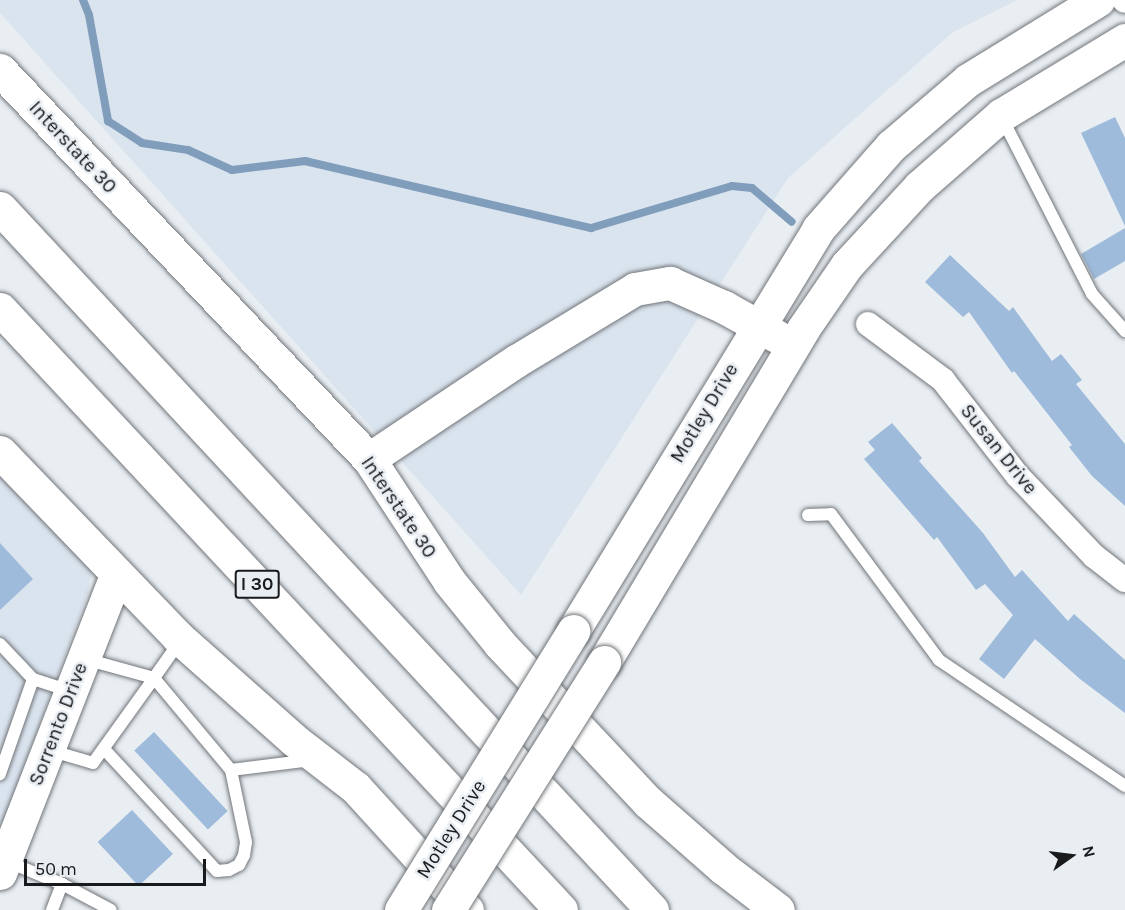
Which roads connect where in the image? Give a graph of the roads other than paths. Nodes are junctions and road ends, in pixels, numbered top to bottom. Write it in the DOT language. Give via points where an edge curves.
graph roads {
  1 [pos="1098,0"];
  2 [pos="1125,40"];
  3 [pos="0,70"];
  4 [pos="1001,115"];
  5 [pos="0,208"];
  6 [pos="0,309"];
  7 [pos="868,324"];
  8 [pos="757,325"];
  9 [pos="1125,331"];
  10 [pos="793,346"];
  11 [pos="0,452"];
  12 [pos="369,459"];
  13 [pos="808,515"];
  14 [pos="116,574"];
  15 [pos="1125,580"];
  16 [pos="181,640"];
  17 [pos="0,644"];
  18 [pos="83,658"];
  19 [pos="154,678"];
  20 [pos="33,680"];
  21 [pos="71,691"];
  22 [pos="104,749"];
  23 [pos="48,750"];
  24 [pos="319,759"];
  25 [pos="231,770"];
  26 [pos="0,774"];
  27 [pos="1125,786"];
  28 [pos="3,859"];
  29 [pos="62,884"];
  30 [pos="52,910"];
  31 [pos="111,910"];
  32 [pos="401,910"];
  33 [pos="448,910"];
  34 [pos="467,910"];
  35 [pos="561,910"];
  36 [pos="652,910"];
  37 [pos="778,910"];
  1 -- 8 [label="main road, Motley Drive" via="968,80 891,146 818,229"];
  2 -- 4 [label="main road, Motley Drive"];
  3 -- 12 [label="main road, Interstate 30"];
  4 -- 9 [label="lane" via="1092,294"];
  4 -- 10 [label="main road, Motley Drive" via="920,186 847,265"];
  5 -- 36 [label="main road"];
  6 -- 35 [label="main road, I 30"];
  7 -- 15 [label="street, Susan Drive" via="943,380 1017,475 1094,556"];
  8 -- 10 [label="main road"];
  8 -- 12 [label="main road" via="669,283 635,289"];
  8 -- 32 [label="main road, Motley Drive, bridge"];
  10 -- 33 [label="main road, Motley Drive, bridge" via="604,662"];
  11 -- 14 [label="main road"];
  12 -- 37 [label="main road, Interstate 30" via="449,581 500,644 648,802"];
  13 -- 27 [label="lane" via="831,514 939,660"];
  14 -- 16 [label="main road"];
  14 -- 18 [label="main road, Sorrento Drive"];
  16 -- 19 [label="lane"];
  16 -- 24 [label="main road"];
  17 -- 20 [label="lane"];
  18 -- 19 [label="lane"];
  18 -- 21 [label="main road, Sorrento Drive"];
  19 -- 22 [label="lane"];
  19 -- 25 [label="lane"];
  20 -- 21 [label="lane"];
  20 -- 26 [label="lane"];
  21 -- 23 [label="main road, Sorrento Drive"];
  22 -- 23 [label="lane" via="93,763"];
  22 -- 25 [label="lane" via="218,871 239,865 246,842"];
  23 -- 28 [label="main road, Sorrento Drive"];
  24 -- 25 [label="lane"];
  24 -- 34 [label="main road" via="356,788"];
  28 -- 29 [label="lane"];
  29 -- 30 [label="lane"];
  29 -- 31 [label="lane"];
}
